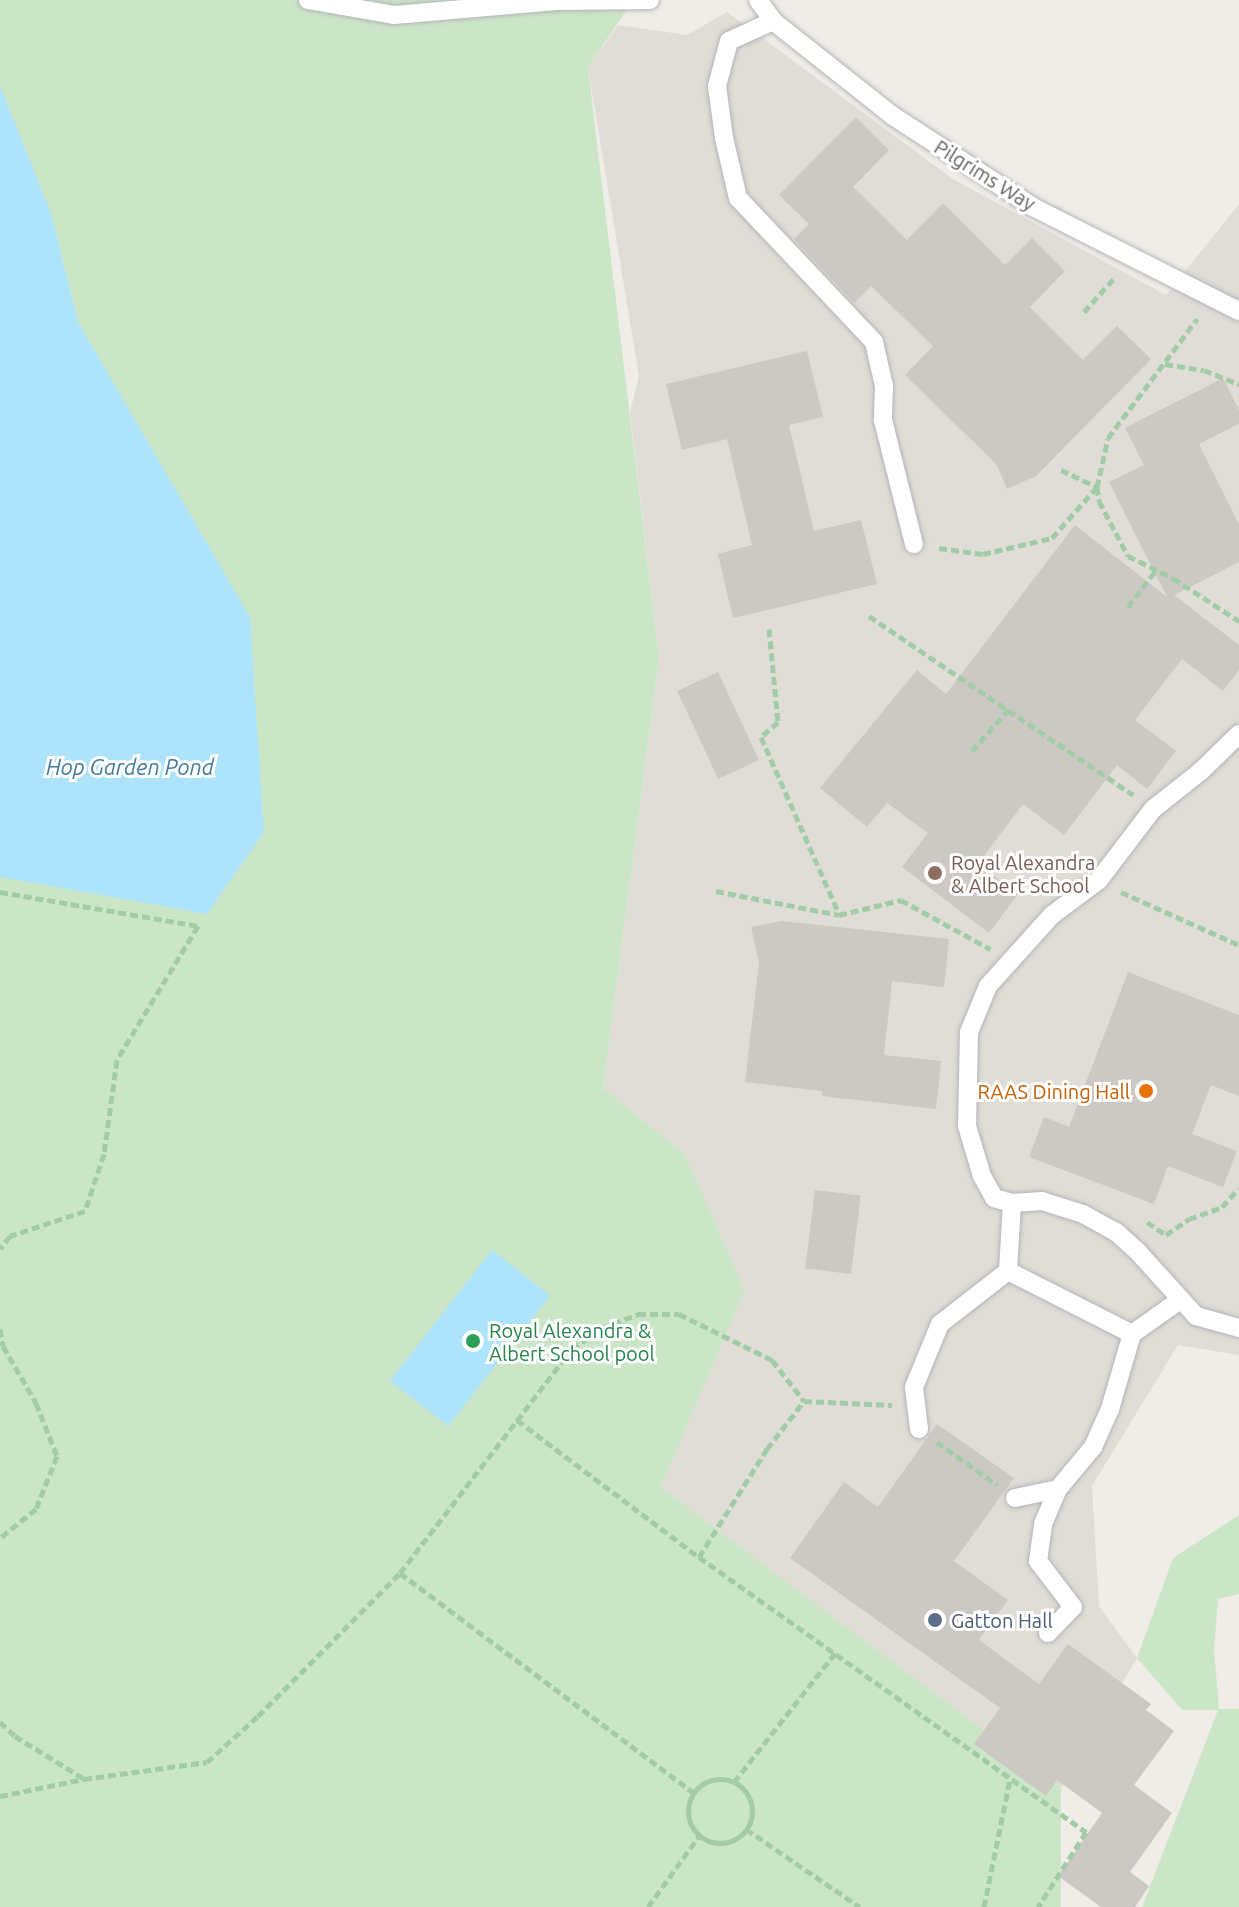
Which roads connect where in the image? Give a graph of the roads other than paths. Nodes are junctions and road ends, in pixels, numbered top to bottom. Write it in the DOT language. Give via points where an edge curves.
graph roads {
  1 [pos="308,0"];
  2 [pos="650,0"];
  3 [pos="758,0"];
  4 [pos="773,21"];
  5 [pos="1239,311"];
  6 [pos="914,544"];
  7 [pos="1239,734"];
  8 [pos="1012,1203"];
  9 [pos="1008,1271"];
  10 [pos="1180,1300"];
  11 [pos="1239,1328"];
  12 [pos="1132,1334"];
  13 [pos="919,1429"];
  14 [pos="1058,1489"];
  15 [pos="1015,1498"];
  16 [pos="1048,1633"];
  1 -- 2 [label="lane" via="394,15 556,1"];
  3 -- 4 [label="lane, Pilgrims Way"];
  4 -- 5 [label="lane, Pilgrims Way" via="893,116 1033,207"];
  4 -- 6 [label="lane" via="729,41 717,86 738,198 874,342 884,386 883,420"];
  7 -- 8 [label="lane" via="1153,809 1099,880 1052,915 988,986 969,1032 967,1126 994,1198"];
  8 -- 9 [label="lane"];
  8 -- 10 [label="lane" via="1042,1201 1116,1232"];
  9 -- 12 [label="lane"];
  9 -- 13 [label="lane" via="940,1324 914,1387"];
  10 -- 11 [label="lane" via="1196,1316"];
  10 -- 12 [label="lane"];
  12 -- 14 [label="lane" via="1093,1447"];
  14 -- 15 [label="lane"];
  14 -- 16 [label="lane" via="1043,1524 1038,1561 1073,1607"];
}
